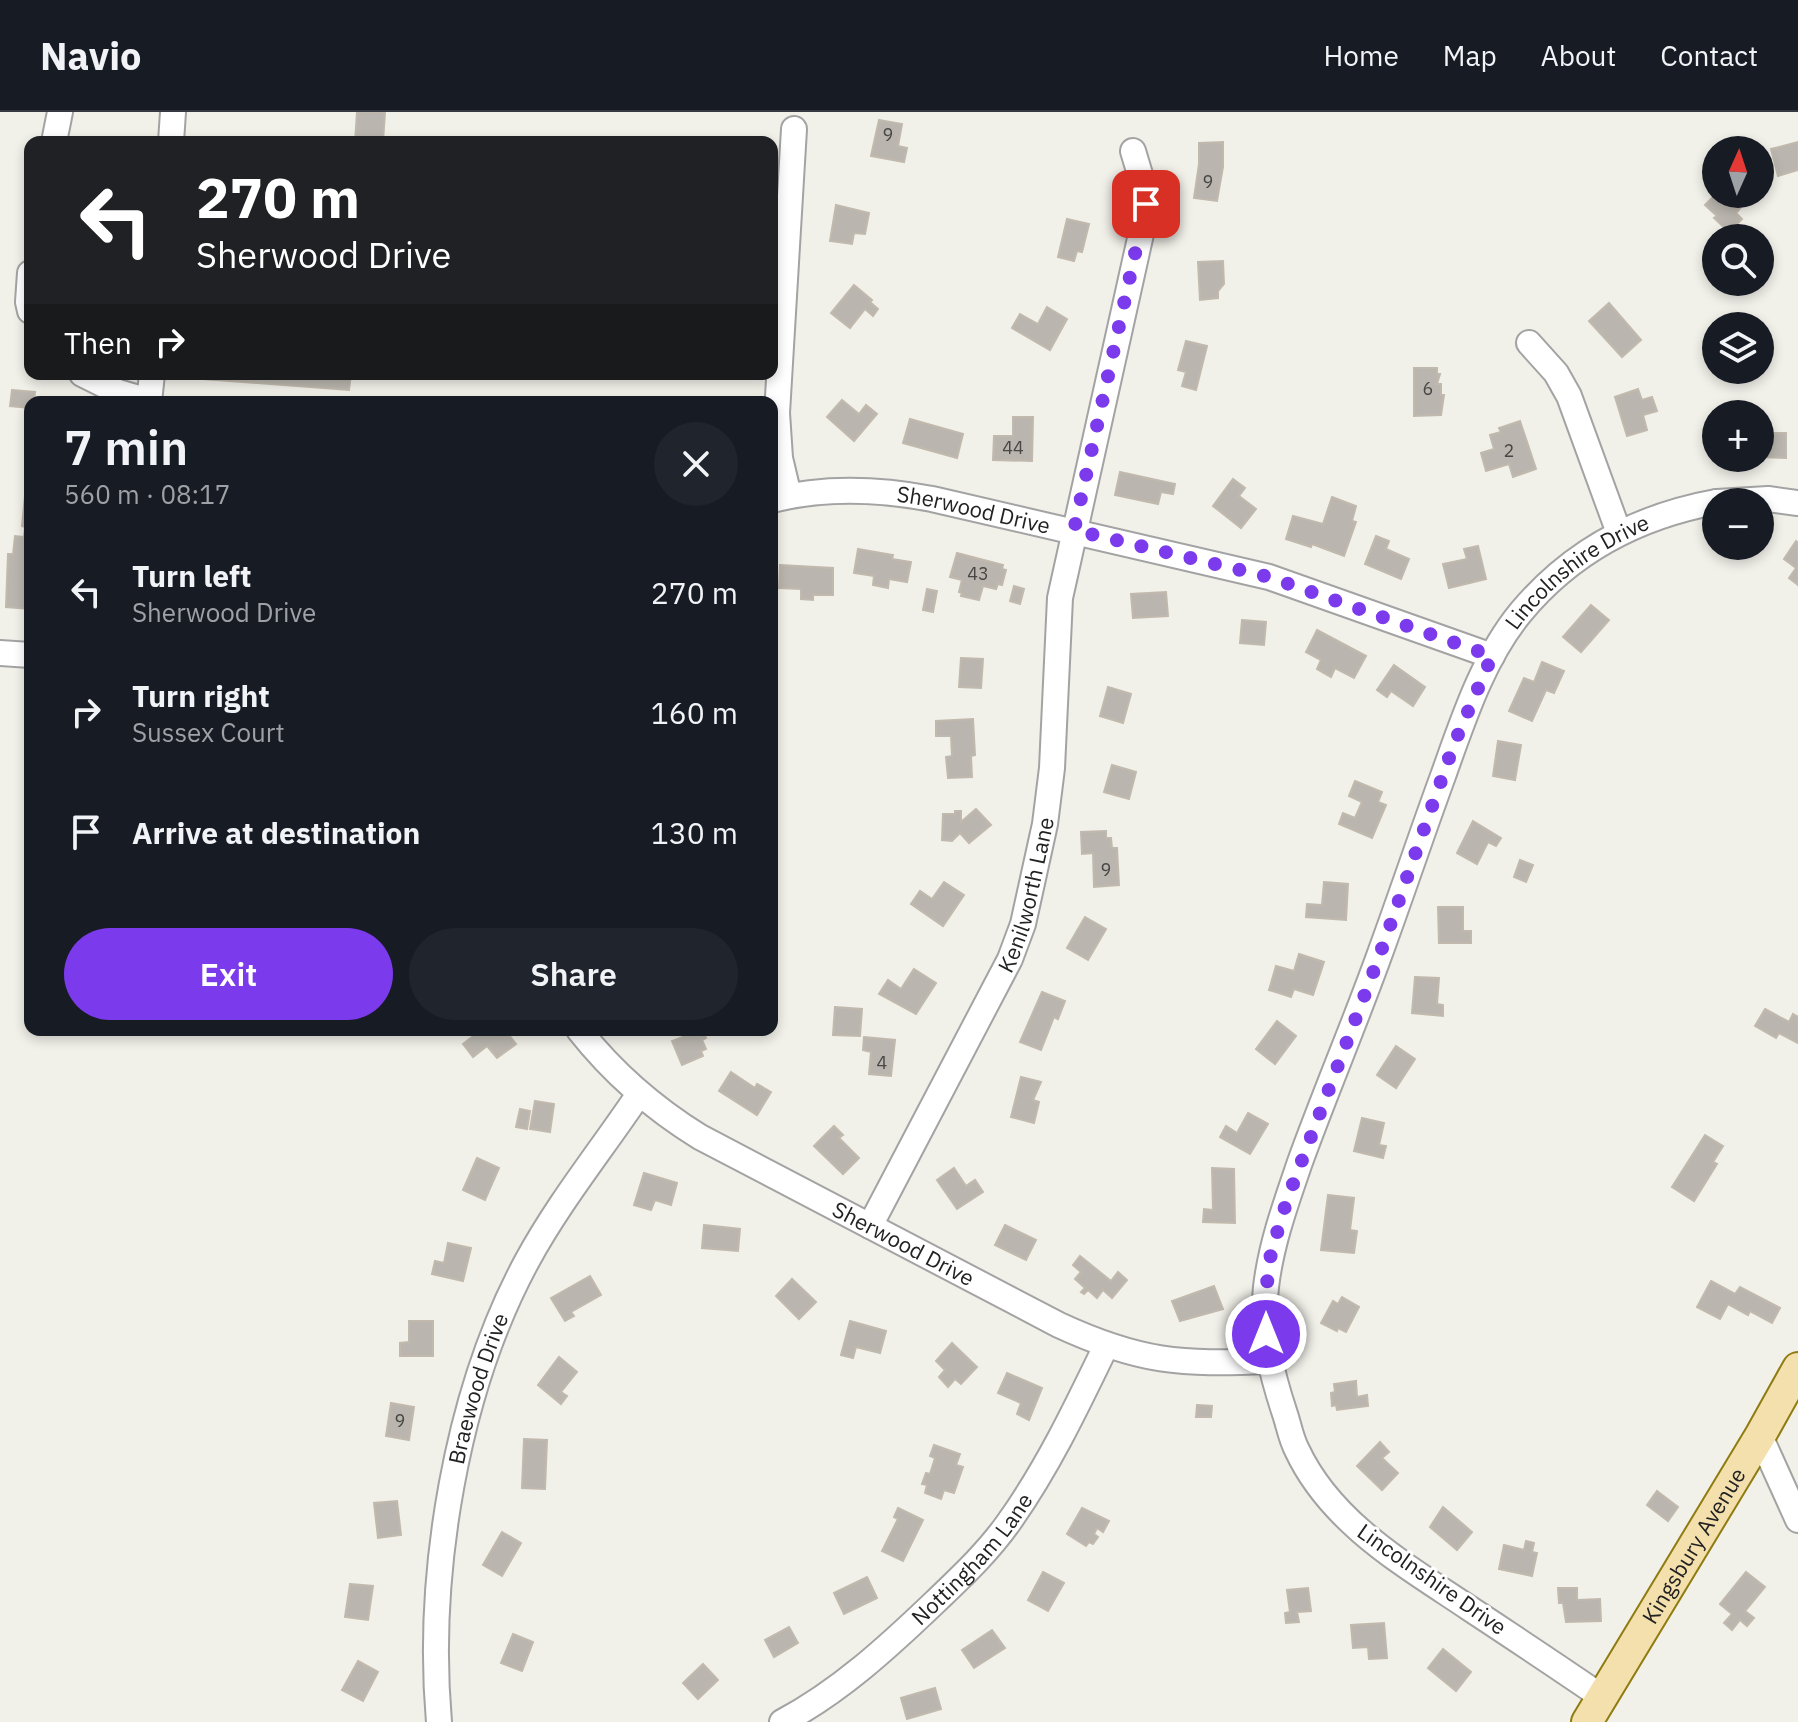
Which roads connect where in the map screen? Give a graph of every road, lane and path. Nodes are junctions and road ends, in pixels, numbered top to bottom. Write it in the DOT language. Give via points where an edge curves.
graph roads {
  1 [pos="60,112"];
  2 [pos="173,112"];
  3 [pos="794,129"];
  4 [pos="55,136"];
  5 [pos="171,136"];
  6 [pos="1133,151"];
  7 [pos="1529,343"];
  8 [pos="94,380"];
  9 [pos="132,396"];
  10 [pos="778,396"];
  11 [pos="778,428"];
  12 [pos="780,498"];
  13 [pos="1774,500"];
  14 [pos="1798,503"];
  15 [pos="1702,505"];
  16 [pos="1074,530"];
  17 [pos="1619,533"];
  18 [pos="0,653"];
  19 [pos="24,655"];
  20 [pos="1492,656"];
  21 [pos="584,1036"];
  22 [pos="639,1094"];
  23 [pos="870,1226"];
  24 [pos="1106,1346"];
  25 [pos="1268,1361"];
  26 [pos="1798,1368"];
  27 [pos="1760,1436"];
  28 [pos="1798,1520"];
  29 [pos="1594,1709"];
  30 [pos="439,1722"];
  31 [pos="782,1722"];
  1 -- 4 [label="street"];
  2 -- 5 [label="street"];
  3 -- 10 [label="street"];
  6 -- 16 [label="street, Kenilworth Lane" via="1145,191 1145,216"];
  7 -- 17 [label="street" via="1569,396"];
  8 -- 9 [label="street"];
  11 -- 12 [label="street"];
  12 -- 16 [label="street, Sherwood Drive" via="848,491 905,494"];
  13 -- 14 [label="street, Lincolnshire Drive"];
  15 -- 17 [label="street, Lincolnshire Drive"];
  16 -- 20 [label="street, Sherwood Drive" via="1281,580"];
  16 -- 23 [label="street, Kenilworth Lane" via="1060,598 1045,824 1023,924 1010,959"];
  17 -- 20 [label="street, Lincolnshire Drive" via="1594,545 1557,575 1522,611"];
  18 -- 19 [label="street"];
  20 -- 25 [label="street, Lincolnshire Drive" via="1454,744 1287,1200 1266,1291"];
  21 -- 22 [label="street, Sherwood Drive"];
  22 -- 23 [label="street, Sherwood Drive" via="700,1137"];
  22 -- 30 [label="street, Braewood Drive" via="527,1260 505,1306 465,1423 444,1541 436,1677"];
  23 -- 24 [label="street, Sherwood Drive"];
  24 -- 25 [label="street, Sherwood Drive" via="1184,1363"];
  24 -- 31 [label="street, Nottingham Lane" via="1059,1443 982,1556 857,1673"];
  25 -- 29 [label="street, Lincolnshire Drive" via="1296,1449 1344,1516"];
  26 -- 27 [label="main road, Kingsbury Avenue"];
  27 -- 28 [label="street"];
  27 -- 29 [label="main road, Kingsbury Avenue"];
}
